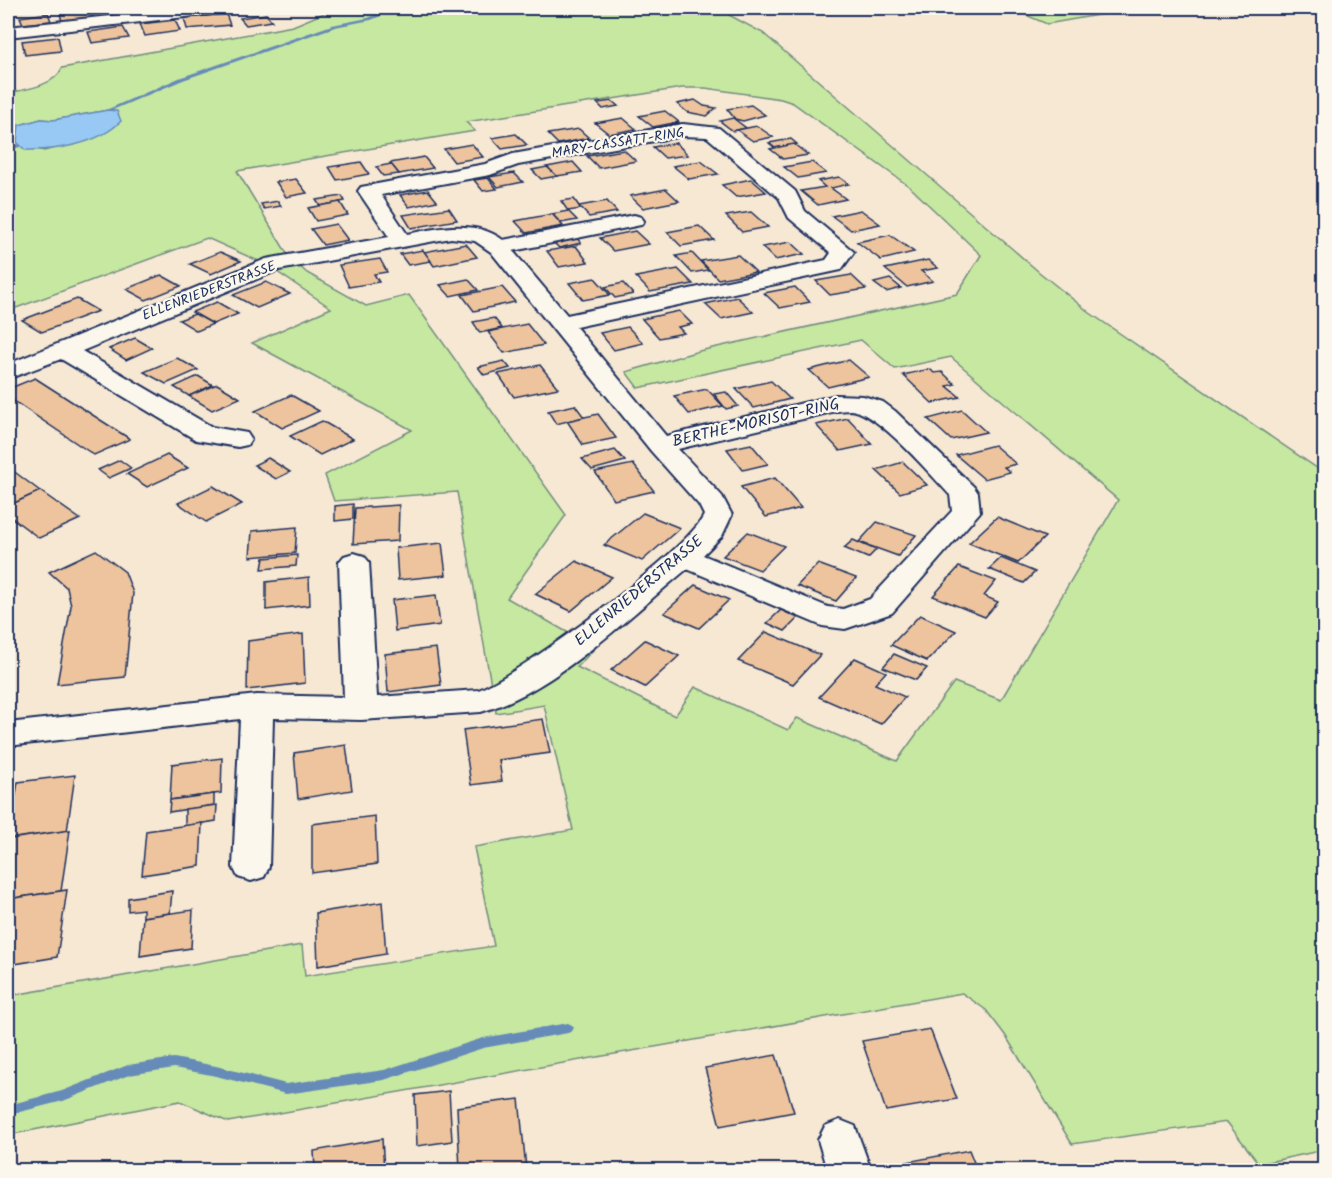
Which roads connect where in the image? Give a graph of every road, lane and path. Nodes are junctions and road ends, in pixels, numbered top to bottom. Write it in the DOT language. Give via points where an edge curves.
graph roads {
  1 [pos="221,8"];
  2 [pos="8,32"];
  3 [pos="634,221"];
  4 [pos="402,241"];
  5 [pos="499,246"];
  6 [pos="562,323"];
  7 [pos="62,349"];
  8 [pos="8,372"];
  9 [pos="238,439"];
  10 [pos="660,445"];
  11 [pos="684,557"];
  12 [pos="354,562"];
  13 [pos="257,706"];
  14 [pos="361,709"];
  15 [pos="8,735"];
  16 [pos="251,867"];
  1 -- 2 [label="street"];
  3 -- 5 [label="street"];
  4 -- 5 [label="street, ELLENRIEDERSTRASSE" via="451,232 468,233"];
  4 -- 6 [label="street, MARY-CASSATT-RING" via="368,191 683,130 712,132 788,195 796,214 843,252 833,265"];
  4 -- 7 [label="street, ELLENRIEDERSTRASSE" via="274,264"];
  5 -- 6 [label="street, ELLENRIEDERSTRASSE"];
  6 -- 10 [label="street, ELLENRIEDERSTRASSE"];
  7 -- 8 [label="street, ELLENRIEDERSTRASSE"];
  7 -- 9 [label="street" via="205,434"];
  10 -- 11 [label="street, ELLENRIEDERSTRASSE" via="712,502 718,515 712,530"];
  10 -- 11 [label="street, BERTHE-MORISOT-RING" via="836,403 864,402 886,416 964,493 967,503 966,512 881,606 845,619 822,616"];
  11 -- 14 [label="street, ELLENRIEDERSTRASSE" via="549,665 503,693 480,701"];
  12 -- 14 [label="street"];
  13 -- 14 [label="street, ELLENRIEDERSTRASSE"];
  13 -- 15 [label="street, ELLENRIEDERSTRASSE"];
  13 -- 16 [label="street"];
}
